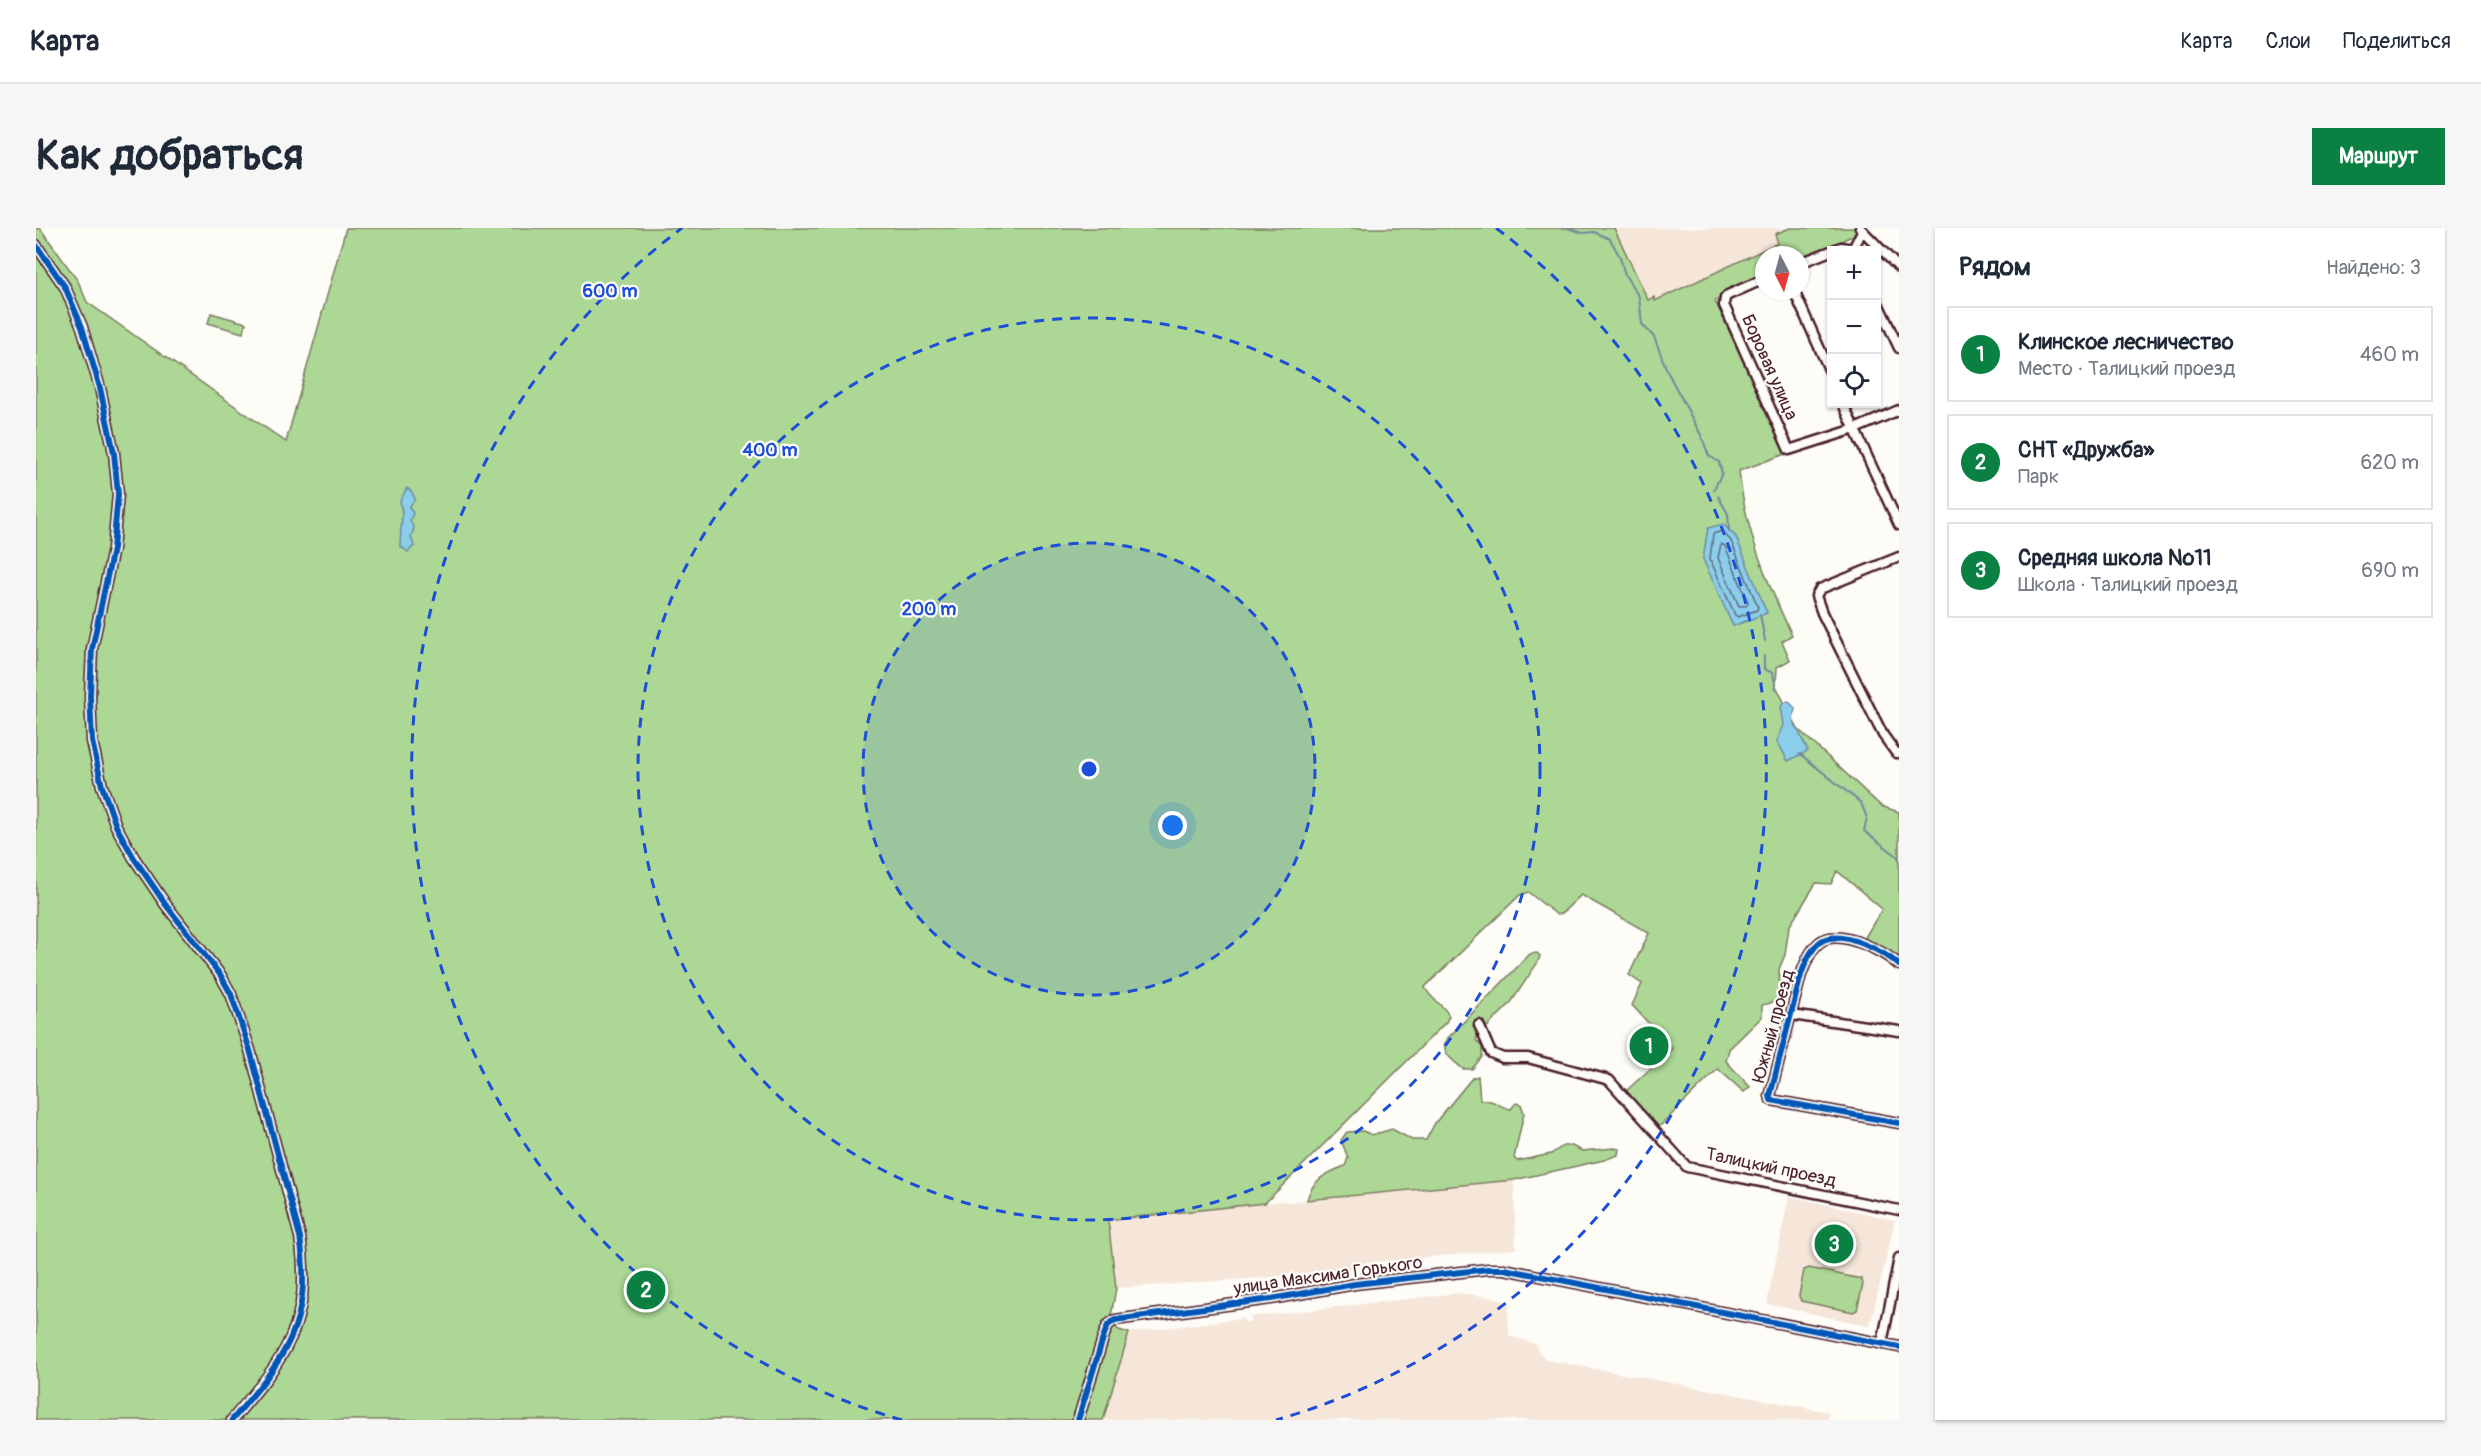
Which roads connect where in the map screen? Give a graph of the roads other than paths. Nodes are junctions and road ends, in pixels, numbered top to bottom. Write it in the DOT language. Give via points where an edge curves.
graph roads {
  1 [pos="1861,229"];
  2 [pos="36,245"];
  3 [pos="1855,246"];
  4 [pos="1827,252"];
  5 [pos="1809,259"];
  6 [pos="1899,268"];
  7 [pos="1755,283"];
  8 [pos="1798,300"];
  9 [pos="1876,300"];
  10 [pos="1899,348"];
  11 [pos="1827,365"];
  12 [pos="1845,408"];
  13 [pos="1899,410"];
  14 [pos="1855,429"];
  15 [pos="1899,525"];
  16 [pos="1899,557"];
  17 [pos="1897,753"];
  18 [pos="1899,965"];
  19 [pos="1792,1015"];
  20 [pos="1479,1025"];
  21 [pos="1899,1031"];
  22 [pos="1899,1124"];
  23 [pos="1899,1210"];
  24 [pos="1899,1258"];
  25 [pos="1882,1344"];
  26 [pos="1899,1347"];
  27 [pos="232,1420"];
  28 [pos="1078,1420"];
  1 -- 3 [label="street"];
  1 -- 6 [label="street"];
  2 -- 27 [label="street" via="65,287 82,327 114,453 118,494 113,549 92,649 90,696 92,741 102,786 116,826 134,858 231,994 300,1237 304,1292 293,1335 276,1365"];
  4 -- 5 [label="street"];
  7 -- 14 [label="street, Боровая улица" via="1725,298 1726,309 1789,450"];
  8 -- 11 [label="street"];
  9 -- 10 [label="street"];
  12 -- 14 [label="street"];
  13 -- 14 [label="street"];
  14 -- 15 [label="street"];
  16 -- 17 [label="street" via="1820,590 1816,596 1883,735"];
  18 -- 19 [label="street, Южный проезд" via="1868,945 1839,938 1820,942 1801,975"];
  19 -- 21 [label="street"];
  19 -- 22 [label="street, Южный проезд" via="1771,1100"];
  20 -- 23 [label="street, Талицкий проезд" via="1491,1053 1503,1058 1527,1058 1609,1080 1688,1167"];
  24 -- 25 [label="street"];
  25 -- 26 [label="street, улица Максима Горького"];
  25 -- 28 [label="street, улица Максима Горького" via="1504,1269 1471,1270 1115,1320 1104,1335"];
}
